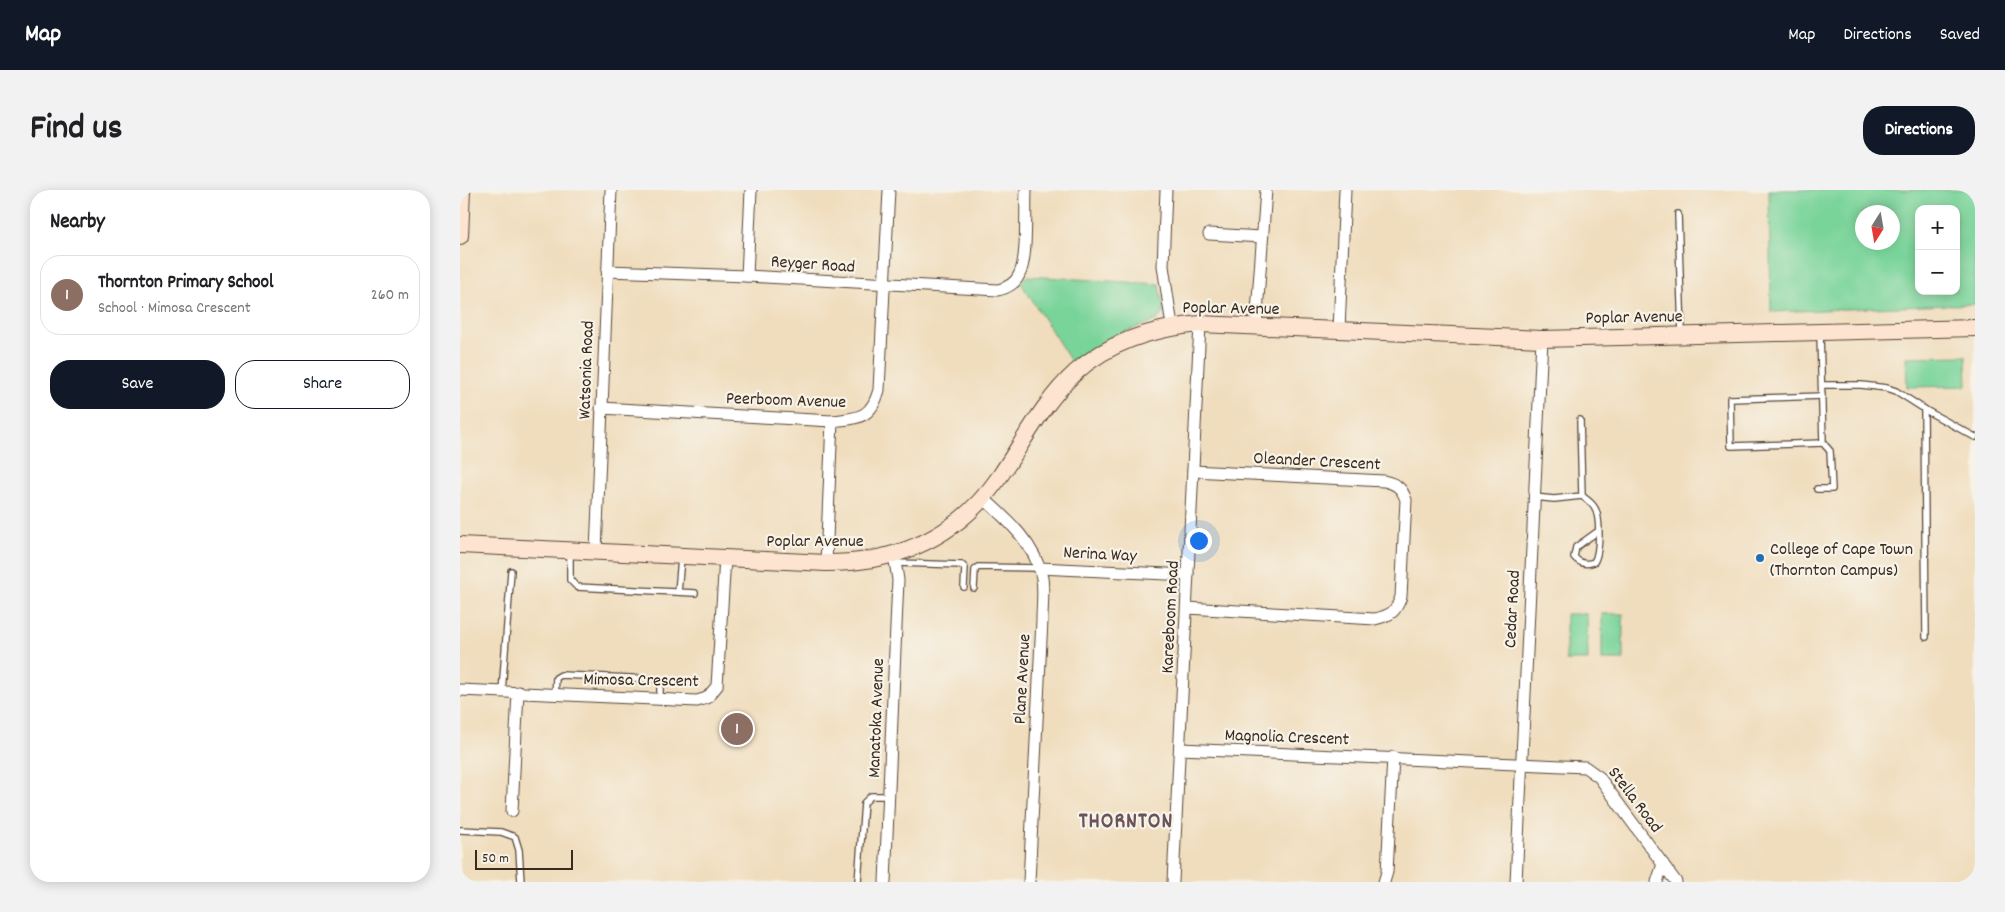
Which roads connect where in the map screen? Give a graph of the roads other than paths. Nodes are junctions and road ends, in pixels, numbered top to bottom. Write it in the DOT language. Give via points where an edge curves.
graph roads {
  1 [pos="462,190"];
  2 [pos="611,190"];
  3 [pos="751,190"];
  4 [pos="889,190"];
  5 [pos="1026,190"];
  6 [pos="1166,190"];
  7 [pos="1266,190"];
  8 [pos="1345,190"];
  9 [pos="1678,214"];
  10 [pos="1209,234"];
  11 [pos="460,236"];
  12 [pos="1262,237"];
  13 [pos="607,271"];
  14 [pos="747,276"];
  15 [pos="885,285"];
  16 [pos="1200,324"];
  17 [pos="1172,326"];
  18 [pos="1256,326"];
  19 [pos="1975,328"];
  20 [pos="1339,330"];
  21 [pos="1820,332"];
  22 [pos="1682,335"];
  23 [pos="1542,339"];
  24 [pos="1822,385"];
  25 [pos="1822,396"];
  26 [pos="601,408"];
  27 [pos="1924,409"];
  28 [pos="1580,420"];
  29 [pos="832,421"];
  30 [pos="1975,437"];
  31 [pos="1823,443"];
  32 [pos="1193,471"];
  33 [pos="1817,489"];
  34 [pos="1582,496"];
  35 [pos="1534,497"];
  36 [pos="983,498"];
  37 [pos="1597,532"];
  38 [pos="460,545"];
  39 [pos="570,551"];
  40 [pos="596,552"];
  41 [pos="681,556"];
  42 [pos="725,558"];
  43 [pos="895,559"];
  44 [pos="826,563"];
  45 [pos="1040,568"];
  46 [pos="512,571"];
  47 [pos="1188,575"];
  48 [pos="964,587"];
  49 [pos="974,588"];
  50 [pos="678,592"];
  51 [pos="695,593"];
  52 [pos="1186,608"];
  53 [pos="1926,637"];
  54 [pos="460,690"];
  55 [pos="502,692"];
  56 [pos="518,692"];
  57 [pos="555,694"];
  58 [pos="660,700"];
  59 [pos="1180,749"];
  60 [pos="1393,758"];
  61 [pos="1521,763"];
  62 [pos="889,796"];
  63 [pos="512,810"];
  64 [pos="460,830"];
  65 [pos="1663,864"];
  66 [pos="521,882"];
  67 [pos="858,882"];
  68 [pos="885,882"];
  69 [pos="1029,882"];
  70 [pos="1173,882"];
  71 [pos="1384,882"];
  72 [pos="1516,882"];
  73 [pos="1656,882"];
  74 [pos="1676,882"];
  1 -- 11 [label="street"];
  2 -- 13 [label="street, Watsonia Road"];
  3 -- 14 [label="street"];
  4 -- 15 [label="street, Peerboom Avenue"];
  5 -- 15 [label="street, Reyger Road" via="1023,265 1014,283 998,290"];
  6 -- 17 [label="street" via="1162,266"];
  7 -- 12 [label="street"];
  8 -- 20 [label="street"];
  9 -- 22 [label="lane"];
  10 -- 12 [label="street"];
  12 -- 18 [label="street"];
  13 -- 14 [label="street, Reyger Road"];
  13 -- 26 [label="street, Watsonia Road"];
  14 -- 15 [label="street, Reyger Road"];
  15 -- 29 [label="street, Peerboom Avenue" via="876,401 870,411 857,418"];
  16 -- 17 [label="street, Poplar Avenue"];
  16 -- 18 [label="street, Poplar Avenue"];
  16 -- 32 [label="street, Kareeboom Road"];
  17 -- 36 [label="street, Poplar Avenue" via="1122,343 1076,371 1051,400"];
  18 -- 20 [label="street, Poplar Avenue"];
  19 -- 21 [label="street, Poplar Avenue"];
  20 -- 23 [label="street, Poplar Avenue"];
  21 -- 22 [label="street, Poplar Avenue"];
  21 -- 24 [label="lane"];
  22 -- 23 [label="street, Poplar Avenue"];
  23 -- 35 [label="street, Cedar Road"];
  24 -- 25 [label="lane"];
  24 -- 27 [label="lane" via="1879,386 1896,391"];
  25 -- 31 [label="lane"];
  25 -- 31 [label="lane" via="1730,399 1731,446"];
  26 -- 29 [label="street, Peerboom Avenue"];
  26 -- 40 [label="street, Watsonia Road"];
  27 -- 30 [label="lane"];
  27 -- 53 [label="lane"];
  28 -- 34 [label="lane"];
  29 -- 44 [label="street"];
  31 -- 33 [label="lane" via="1830,451 1832,489"];
  32 -- 47 [label="street, Kareeboom Road"];
  32 -- 52 [label="street, Oleander Crescent" via="1384,481 1396,484 1406,500 1401,597 1396,609 1388,616 1375,620"];
  34 -- 35 [label="lane"];
  34 -- 37 [label="lane" via="1597,512"];
  35 -- 61 [label="street, Cedar Road"];
  36 -- 43 [label="street, Poplar Avenue" via="964,517"];
  36 -- 45 [label="street, Plane Avenue" via="1027,543"];
  37 -- 37 [label="lane" via="1599,550 1594,562 1577,561 1574,557 1576,547"];
  38 -- 39 [label="street, Poplar Avenue"];
  39 -- 40 [label="street, Poplar Avenue"];
  39 -- 50 [label="lane" via="570,580 577,587"];
  40 -- 41 [label="street, Poplar Avenue"];
  41 -- 42 [label="street, Poplar Avenue"];
  41 -- 50 [label="lane"];
  42 -- 44 [label="street, Poplar Avenue"];
  42 -- 58 [label="street, Mimosa Crescent" via="717,686 707,698 697,701"];
  43 -- 44 [label="street, Poplar Avenue"];
  43 -- 48 [label="lane" via="962,565 965,568"];
  43 -- 62 [label="street, Manatoka Avenue" via="897,590"];
  45 -- 47 [label="street, Nerina Way"];
  45 -- 49 [label="lane" via="978,567"];
  45 -- 69 [label="street, Plane Avenue" via="1043,589"];
  46 -- 55 [label="lane"];
  47 -- 52 [label="street, Kareeboom Road"];
  50 -- 51 [label="lane"];
  52 -- 59 [label="street, Kareeboom Road"];
  54 -- 55 [label="street, Mimosa Crescent"];
  55 -- 56 [label="street, Mimosa Crescent"];
  56 -- 57 [label="street, Mimosa Crescent"];
  56 -- 63 [label="street"];
  57 -- 58 [label="street, Mimosa Crescent"];
  57 -- 58 [label="lane" via="556,678 561,676 654,679 660,682"];
  59 -- 60 [label="street, Magnolia Crescent"];
  59 -- 70 [label="street, Kareeboom Road"];
  60 -- 61 [label="street, Magnolia Crescent"];
  60 -- 71 [label="street"];
  61 -- 65 [label="street, Stella Road" via="1577,766 1591,770 1600,777"];
  61 -- 72 [label="street, Cedar Road"];
  62 -- 67 [label="lane" via="871,796 864,803"];
  62 -- 68 [label="street, Manatoka Avenue"];
  64 -- 66 [label="lane" via="501,832 514,838 519,850"];
  65 -- 73 [label="street"];
  65 -- 74 [label="street, Stella Road"];
}
